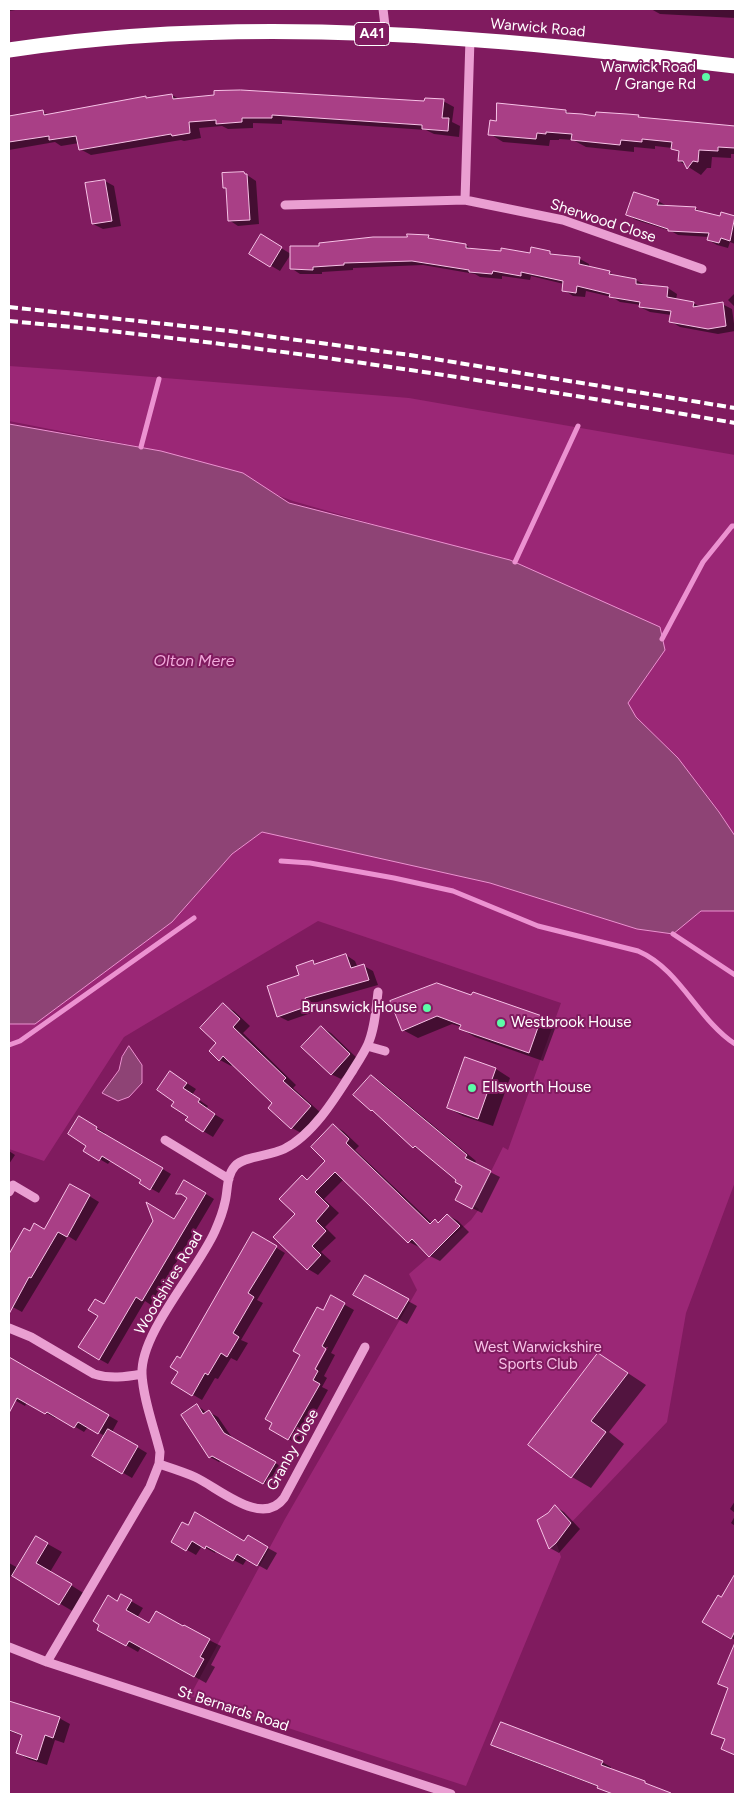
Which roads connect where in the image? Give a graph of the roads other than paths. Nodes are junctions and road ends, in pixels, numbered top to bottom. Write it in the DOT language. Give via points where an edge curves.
graph roads {
  1 [pos="383,9"];
  2 [pos="386,34"];
  3 [pos="470,39"];
  4 [pos="9,50"];
  5 [pos="735,66"];
  6 [pos="465,200"];
  7 [pos="285,206"];
  8 [pos="702,269"];
  9 [pos="378,992"];
  10 [pos="367,1046"];
  11 [pos="385,1051"];
  12 [pos="164,1140"];
  13 [pos="229,1179"];
  14 [pos="9,1192"];
  15 [pos="35,1198"];
  16 [pos="9,1328"];
  17 [pos="365,1346"];
  18 [pos="142,1374"];
  19 [pos="159,1464"];
  20 [pos="9,1647"];
  21 [pos="47,1662"];
  22 [pos="451,1794"];
  1 -- 2 [label="street"];
  2 -- 3 [label="highway, Warwick Road / A41"];
  2 -- 4 [label="highway, Warwick Road / A41" via="171,34 54,43"];
  3 -- 5 [label="highway, Warwick Road / A41"];
  3 -- 6 [label="street"];
  6 -- 7 [label="street, Sherwood Close"];
  6 -- 8 [label="street, Sherwood Close" via="563,220"];
  9 -- 10 [label="street, Woodshires Road"];
  10 -- 11 [label="street"];
  10 -- 13 [label="street, Woodshires Road" via="334,1101 300,1139 269,1155 236,1164"];
  12 -- 13 [label="street"];
  13 -- 18 [label="street, Woodshires Road" via="226,1202 214,1234 153,1334 145,1352"];
  14 -- 15 [label="street" via="13,1185"];
  16 -- 18 [label="street" via="102,1377 123,1378"];
  17 -- 19 [label="street, Granby Close" via="279,1505 262,1510 250,1506 196,1477"];
  18 -- 19 [label="street, Woodshires Road" via="160,1452"];
  19 -- 21 [label="street, Woodshires Road" via="150,1487"];
  20 -- 21 [label="street, St Bernards Road"];
  21 -- 22 [label="street, St Bernards Road"];
}
